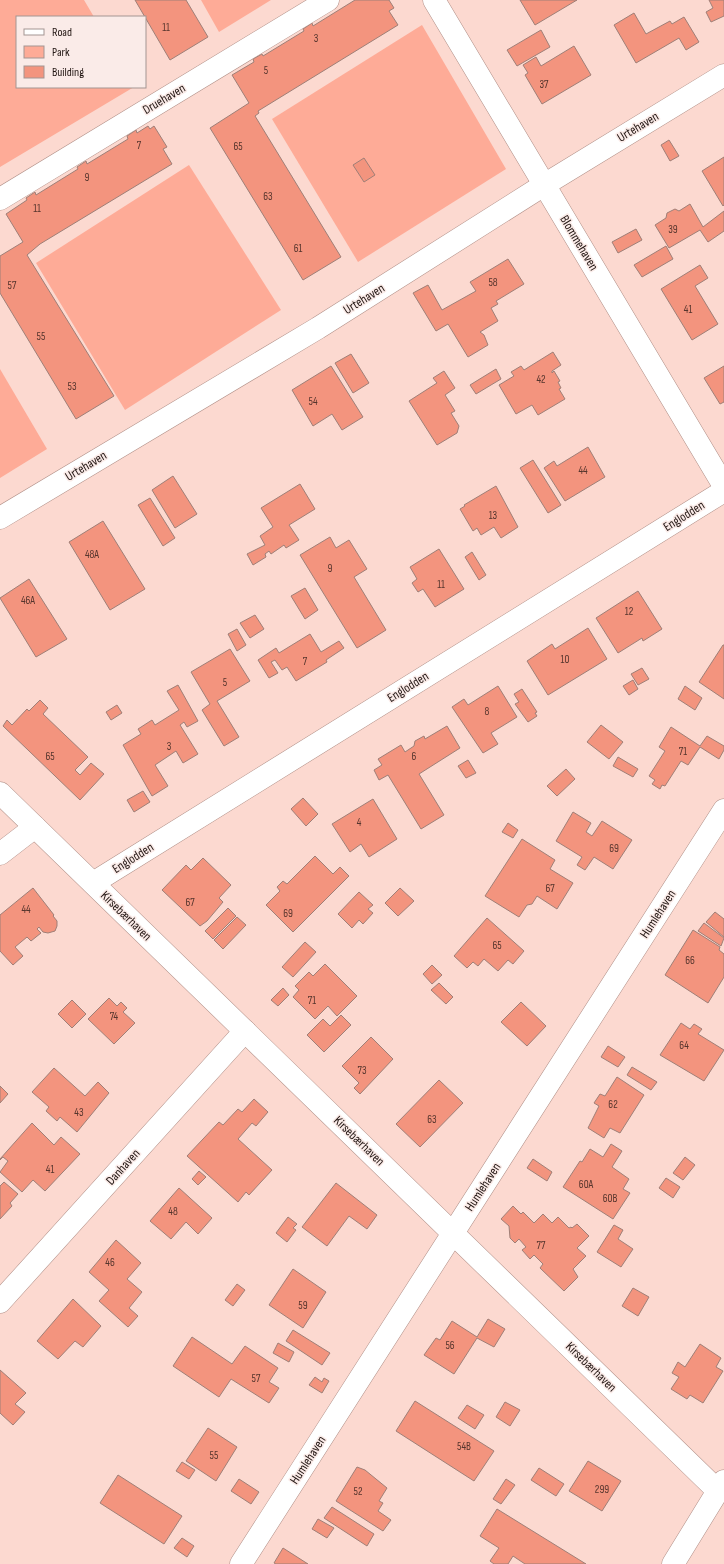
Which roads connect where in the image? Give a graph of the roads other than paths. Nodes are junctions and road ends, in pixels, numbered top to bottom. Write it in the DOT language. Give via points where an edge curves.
graph roads {
  1 [pos="328,0"];
  2 [pos="434,0"];
  3 [pos="724,75"];
  4 [pos="544,184"];
  5 [pos="0,199"];
  6 [pos="724,486"];
  7 [pos="724,491"];
  8 [pos="0,518"];
  9 [pos="0,793"];
  10 [pos="724,810"];
  11 [pos="35,826"];
  12 [pos="0,854"];
  13 [pos="93,883"];
  14 [pos="245,1031"];
  15 [pos="454,1234"];
  16 [pos="0,1302"];
  17 [pos="721,1485"];
  18 [pos="241,1564"];
  19 [pos="673,1564"];
  1 -- 5 [label="street, Druehaven"];
  2 -- 4 [label="street, Blommehaven"];
  3 -- 4 [label="street, Urtehaven"];
  4 -- 6 [label="street, Blommehaven"];
  4 -- 8 [label="street, Urtehaven" via="318,328"];
  7 -- 13 [label="street, Englodden"];
  9 -- 11 [label="street, Kirsebærhaven"];
  10 -- 15 [label="street, Humlehaven"];
  11 -- 12 [label="street"];
  11 -- 13 [label="street, Kirsebærhaven"];
  13 -- 14 [label="street, Kirsebærhaven"];
  14 -- 15 [label="street, Kirsebærhaven"];
  14 -- 16 [label="street, Danhaven"];
  15 -- 17 [label="street, Kirsebærhaven"];
  15 -- 18 [label="street, Humlehaven"];
  17 -- 19 [label="street"];
}
